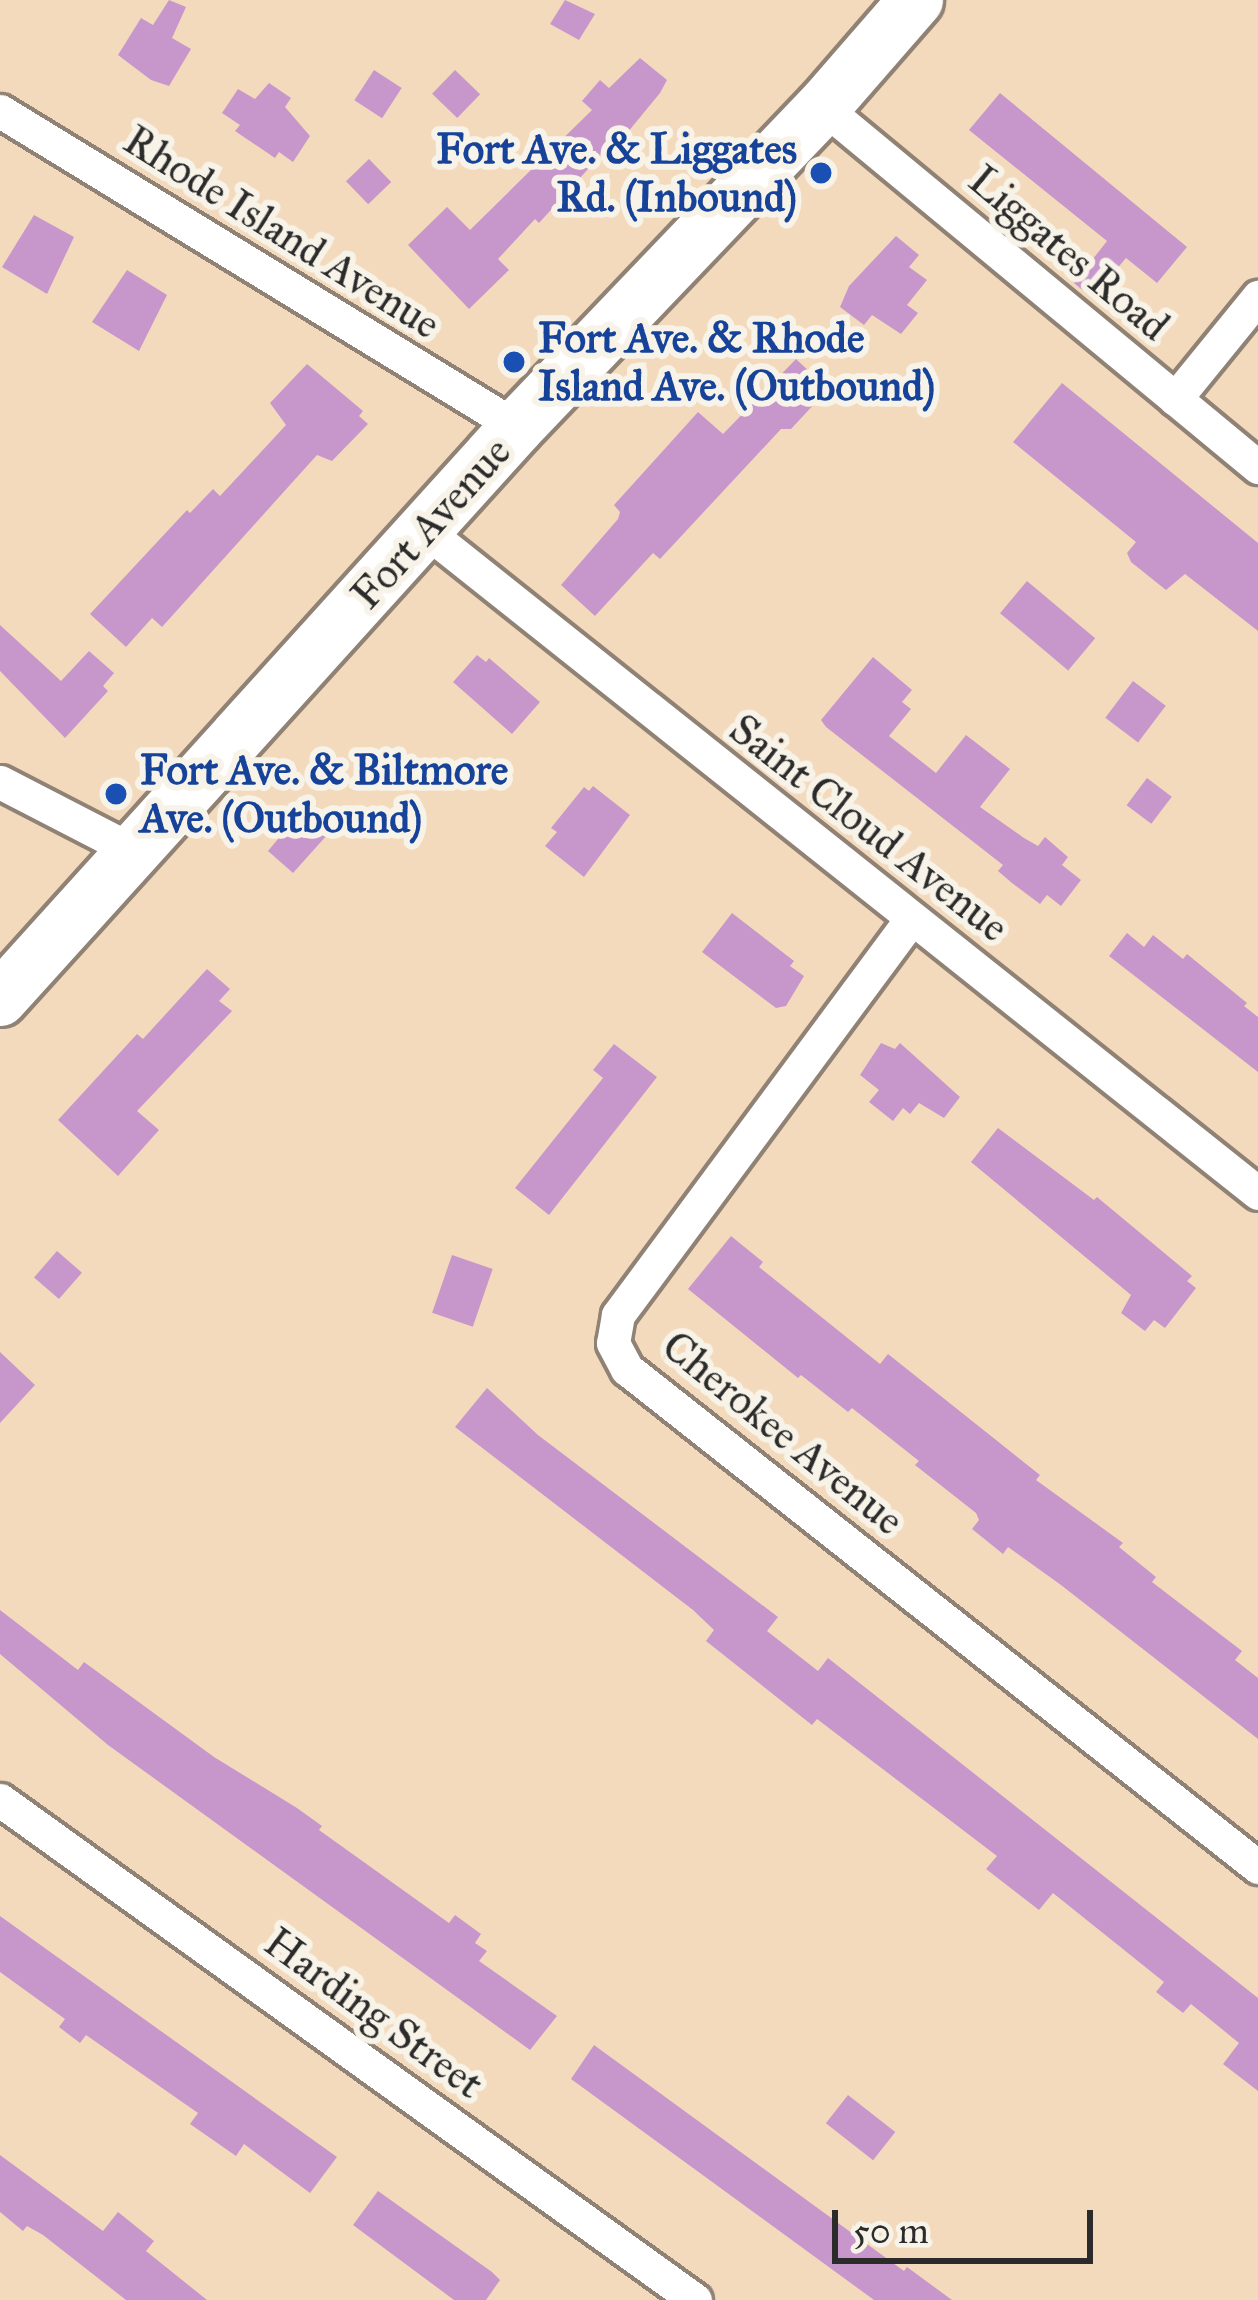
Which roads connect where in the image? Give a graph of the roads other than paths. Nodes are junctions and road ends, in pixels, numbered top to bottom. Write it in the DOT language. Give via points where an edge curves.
graph roads {
  1 [pos="898,6"];
  2 [pos="823,107"];
  3 [pos="0,111"];
  4 [pos="1258,297"];
  5 [pos="1174,400"];
  6 [pos="517,427"];
  7 [pos="1258,466"];
  8 [pos="426,531"];
  9 [pos="0,782"];
  10 [pos="130,849"];
  11 [pos="911,919"];
  12 [pos="0,999"];
  13 [pos="1258,1192"];
  14 [pos="5,1813"];
  15 [pos="1258,1867"];
  16 [pos="695,2300"];
  1 -- 2 [label="main road, Fort Avenue"];
  2 -- 5 [label="street, Liggates Road"];
  2 -- 6 [label="main road, Fort Avenue"];
  3 -- 6 [label="street, Rhode Island Avenue"];
  4 -- 5 [label="street"];
  5 -- 7 [label="street, Liggates Road"];
  6 -- 8 [label="main road, Fort Avenue"];
  8 -- 10 [label="main road, Fort Avenue"];
  8 -- 11 [label="street, Saint Cloud Avenue"];
  9 -- 10 [label="street"];
  10 -- 12 [label="main road, Fort Avenue"];
  11 -- 13 [label="street, Saint Cloud Avenue"];
  11 -- 15 [label="street, Cherokee Avenue" via="618,1315 613,1343 628,1369"];
  14 -- 16 [label="street, Harding Street"];
}
